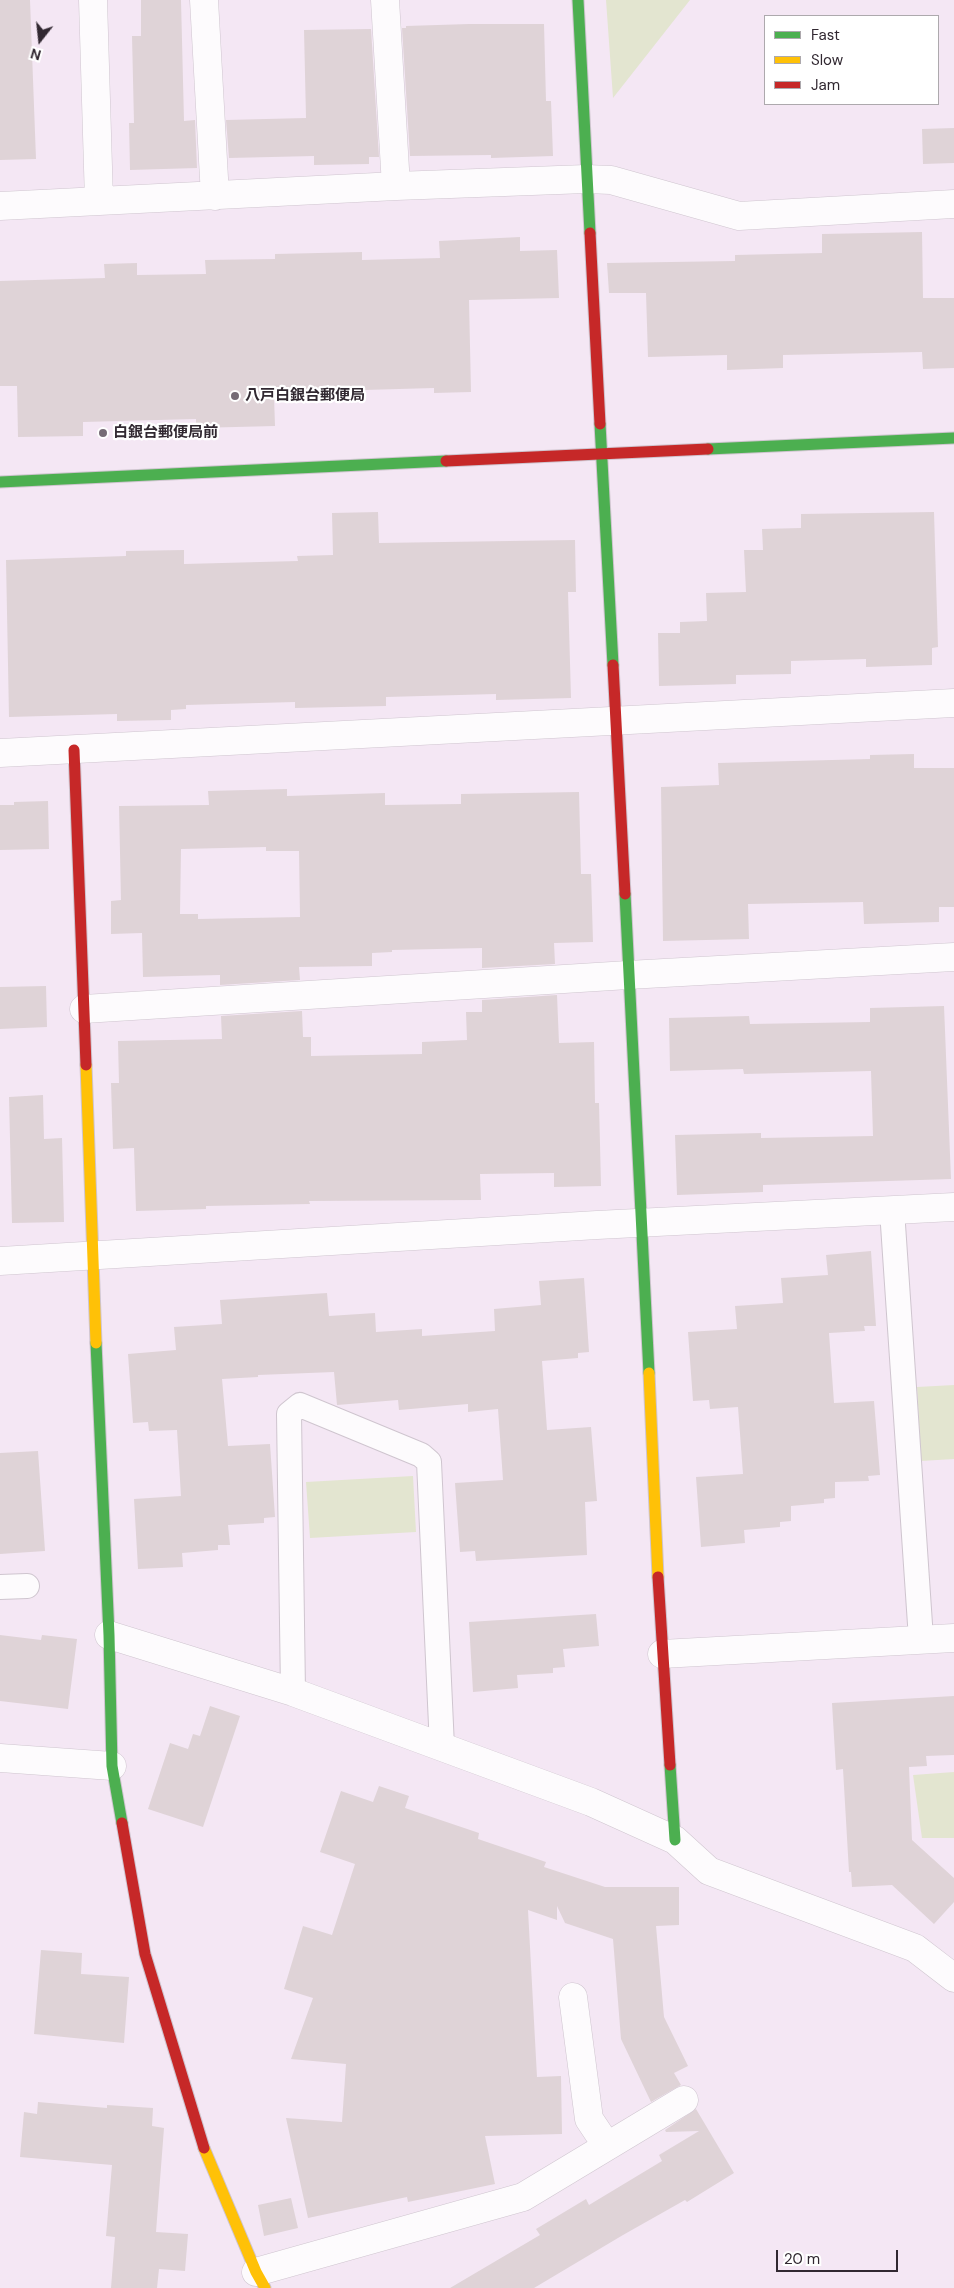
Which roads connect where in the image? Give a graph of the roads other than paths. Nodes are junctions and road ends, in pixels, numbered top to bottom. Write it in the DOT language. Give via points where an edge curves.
graph roads {
  1 [pos="93,0"];
  2 [pos="204,0"];
  3 [pos="385,0"];
  4 [pos="578,0"];
  5 [pos="586,179"];
  6 [pos="396,186"];
  7 [pos="215,196"];
  8 [pos="99,201"];
  9 [pos="954,204"];
  10 [pos="0,206"];
  11 [pos="954,438"];
  12 [pos="601,453"];
  13 [pos="0,482"];
  14 [pos="954,702"];
  15 [pos="615,721"];
  16 [pos="74,750"];
  17 [pos="0,753"];
  18 [pos="954,957"];
  19 [pos="628,975"];
  20 [pos="84,1009"];
  21 [pos="954,1207"];
  22 [pos="892,1210"];
  23 [pos="642,1222"];
  24 [pos="93,1255"];
  25 [pos="0,1260"];
  26 [pos="27,1586"];
  27 [pos="0,1587"];
  28 [pos="109,1635"];
  29 [pos="954,1638"];
  30 [pos="921,1640"];
  31 [pos="662,1654"];
  32 [pos="293,1692"];
  33 [pos="442,1747"];
  34 [pos="0,1758"];
  35 [pos="112,1766"];
  36 [pos="675,1840"];
  37 [pos="954,1978"];
  38 [pos="573,1997"];
  39 [pos="684,2100"];
  40 [pos="607,2146"];
  41 [pos="260,2280"];
  1 -- 8 [label="street"];
  2 -- 7 [label="street"];
  3 -- 6 [label="street"];
  4 -- 5 [label="street"];
  5 -- 6 [label="street"];
  5 -- 9 [label="street" via="611,180 740,216"];
  5 -- 12 [label="street"];
  6 -- 7 [label="street"];
  7 -- 8 [label="street"];
  8 -- 10 [label="street"];
  11 -- 12 [label="street"];
  12 -- 13 [label="street"];
  12 -- 15 [label="street"];
  14 -- 15 [label="street"];
  15 -- 16 [label="street"];
  15 -- 19 [label="street"];
  16 -- 17 [label="street"];
  16 -- 20 [label="street"];
  18 -- 19 [label="street"];
  19 -- 20 [label="street"];
  19 -- 23 [label="street"];
  20 -- 24 [label="street"];
  21 -- 22 [label="street"];
  22 -- 23 [label="street"];
  22 -- 30 [label="lane"];
  23 -- 24 [label="street"];
  23 -- 31 [label="street"];
  24 -- 25 [label="street"];
  24 -- 28 [label="street"];
  26 -- 27 [label="lane"];
  28 -- 32 [label="street"];
  28 -- 35 [label="street"];
  29 -- 30 [label="street"];
  30 -- 31 [label="street"];
  31 -- 36 [label="street"];
  32 -- 33 [label="street"];
  32 -- 33 [label="lane" via="289,1414 300,1406 421,1455 428,1462"];
  33 -- 36 [label="street" via="590,1802"];
  34 -- 35 [label="street"];
  35 -- 41 [label="street" via="145,1954 202,2142"];
  36 -- 37 [label="street" via="709,1871 915,1948"];
  38 -- 40 [label="street" via="589,2119"];
  39 -- 40 [label="street"];
  40 -- 41 [label="street" via="523,2197"];
}
